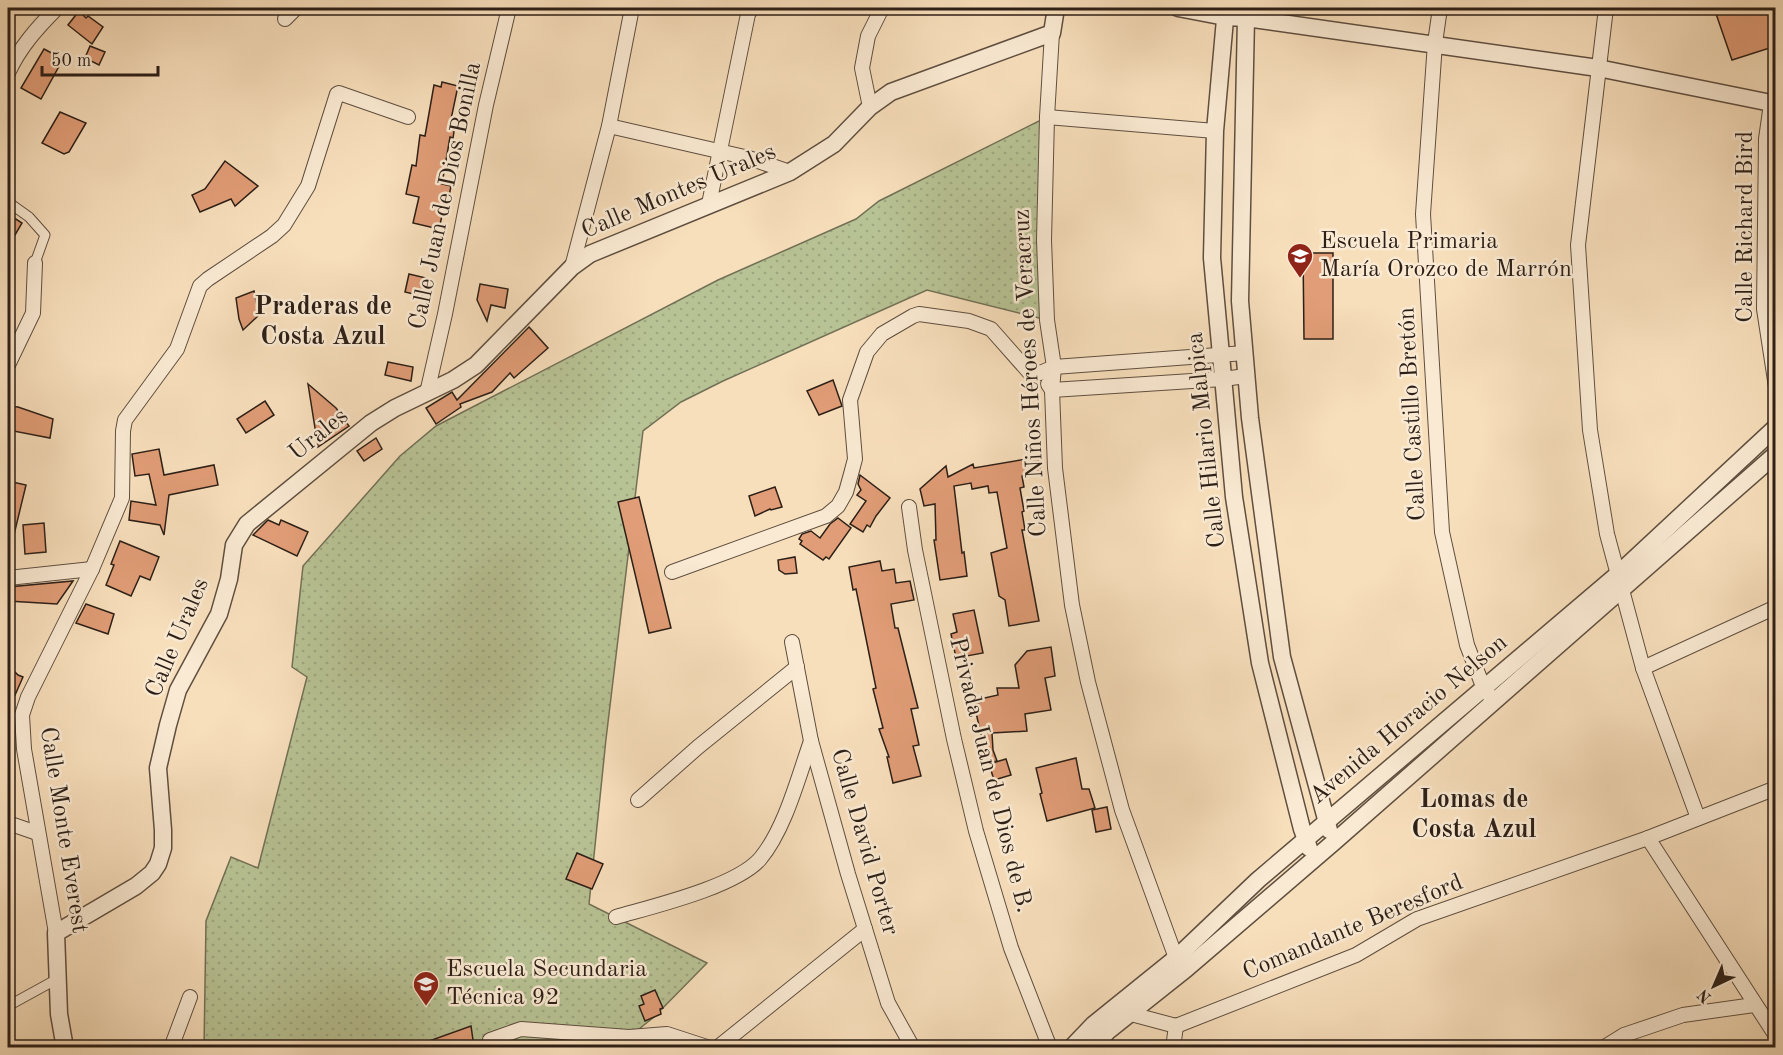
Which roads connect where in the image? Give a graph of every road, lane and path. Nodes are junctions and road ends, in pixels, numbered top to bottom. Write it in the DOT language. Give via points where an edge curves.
graph roads {
  1 [pos="57,8"];
  2 [pos="296,8"];
  3 [pos="509,8"];
  4 [pos="632,8"];
  5 [pos="752,8"];
  6 [pos="882,8"];
  7 [pos="1056,8"];
  8 [pos="1178,8"];
  9 [pos="1440,8"];
  10 [pos="1606,8"];
  11 [pos="1226,12"];
  12 [pos="1247,13"];
  13 [pos="285,19"];
  14 [pos="1052,33"];
  15 [pos="1436,44"];
  16 [pos="1598,68"];
  17 [pos="8,73"];
  18 [pos="1773,104"];
  19 [pos="870,107"];
  20 [pos="408,117"];
  21 [pos="1047,117"];
  22 [pos="609,126"];
  23 [pos="1215,131"];
  24 [pos="720,153"];
  25 [pos="790,172"];
  26 [pos="8,202"];
  27 [pos="709,204"];
  28 [pos="35,263"];
  29 [pos="573,267"];
  30 [pos="1245,353"];
  31 [pos="1221,355"];
  32 [pos="8,365"];
  33 [pos="1054,367"];
  34 [pos="1040,374"];
  35 [pos="1246,376"];
  36 [pos="1223,379"];
  37 [pos="1776,387"];
  38 [pos="1052,390"];
  39 [pos="427,393"];
  40 [pos="1776,427"];
  41 [pos="1776,454"];
  42 [pos="909,507"];
  43 [pos="247,524"];
  44 [pos="92,569"];
  45 [pos="672,572"];
  46 [pos="8,578"];
  47 [pos="1620,581"];
  48 [pos="1776,607"];
  49 [pos="792,642"];
  50 [pos="797,667"];
  51 [pos="1644,668"];
  52 [pos="1489,695"];
  53 [pos="812,741"];
  54 [pos="1776,788"];
  55 [pos="638,800"];
  56 [pos="1698,818"];
  57 [pos="8,823"];
  58 [pos="1326,823"];
  59 [pos="38,833"];
  60 [pos="1648,838"];
  61 [pos="1306,840"];
  62 [pos="1334,842"];
  63 [pos="1314,860"];
  64 [pos="616,917"];
  65 [pos="865,929"];
  66 [pos="56,933"];
  67 [pos="1181,964"];
  68 [pos="58,978"];
  69 [pos="190,997"];
  70 [pos="1754,1005"];
  71 [pos="8,1006"];
  72 [pos="1125,1009"];
  73 [pos="1176,1026"];
  74 [pos="1776,1036"];
  75 [pos="490,1040"];
  76 [pos="628,1042"];
  77 [pos="65,1047"];
  78 [pos="171,1047"];
  79 [pos="710,1047"];
  80 [pos="717,1047"];
  81 [pos="913,1047"];
  82 [pos="1050,1047"];
  83 [pos="1071,1047"];
  84 [pos="1092,1047"];
  85 [pos="1173,1047"];
  86 [pos="1603,1047"];
  1 -- 17 [label="street" via="32,34"];
  2 -- 13 [label="street"];
  3 -- 39 [label="street, Calle Juan de Dios Bonilla"];
  4 -- 22 [label="street"];
  5 -- 24 [label="street"];
  6 -- 19 [label="street" via="868,36 862,68"];
  7 -- 14 [label="street, Calle Niños Héroes de Veracruz"];
  8 -- 11 [label="street"];
  9 -- 15 [label="street, Calle Castillo Bretón"];
  10 -- 16 [label="street"];
  11 -- 12 [label="street"];
  11 -- 23 [label="street, Calle Hilario Malpica"];
  12 -- 15 [label="street"];
  12 -- 30 [label="street, Calle Hilario Malpica" via="1240,301"];
  14 -- 19 [label="street, Calle Montes Urales" via="891,92"];
  14 -- 21 [label="street, Calle Niños Héroes de Veracruz"];
  15 -- 16 [label="street"];
  15 -- 52 [label="street, Calle Castillo Bretón" via="1423,214 1442,532 1467,645"];
  16 -- 18 [label="street"];
  16 -- 47 [label="street" via="1578,244 1590,430 1607,534"];
  18 -- 37 [label="street, Calle Richard Bird" via="1766,139 1764,309"];
  19 -- 25 [label="street, Calle Montes Urales" via="834,144"];
  20 -- 44 [label="street, Calle Monte Everest" via="337,94 308,186 284,225 200,286 177,349 125,420 122,498"];
  21 -- 23 [label="street"];
  21 -- 33 [label="street, Calle Niños Héroes de Veracruz" via="1044,240 1047,320"];
  22 -- 24 [label="street"];
  22 -- 29 [label="street"];
  23 -- 31 [label="street, Calle Hilario Malpica" via="1212,258"];
  24 -- 25 [label="street"];
  24 -- 27 [label="street"];
  25 -- 27 [label="street, Calle Montes Urales"];
  26 -- 28 [label="street" via="45,235"];
  27 -- 29 [label="street, Calle Montes Urales" via="590,254"];
  28 -- 32 [label="street" via="33,313"];
  29 -- 39 [label="street, Calle Montes Urales" via="477,365"];
  30 -- 31 [label="street"];
  30 -- 35 [label="street, Calle Hilario Malpica"];
  31 -- 33 [label="street"];
  31 -- 36 [label="street, Calle Hilario Malpica"];
  33 -- 34 [label="street"];
  33 -- 38 [label="street, Calle Niños Héroes de Veracruz"];
  34 -- 38 [label="street"];
  34 -- 45 [label="street" via="1029,372 991,329 969,321 913,316 882,334 867,352 850,400 855,459 838,506 826,516"];
  35 -- 36 [label="street"];
  35 -- 58 [label="street, Calle Hilario Malpica" via="1282,657"];
  36 -- 38 [label="street"];
  36 -- 61 [label="street, Calle Hilario Malpica" via="1234,497 1260,663"];
  38 -- 67 [label="street, Calle Niños Héroes de Veracruz" via="1059,502 1072,605 1086,672 1122,810"];
  39 -- 43 [label="street, Urales" via="371,423"];
  40 -- 47 [label="street, Avenida Horacio Nelson"];
  41 -- 47 [label="street, Avenida Horacio Nelson"];
  42 -- 82 [label="street, Privada Juan de Dios de B." via="951,727 976,831 1011,948"];
  43 -- 66 [label="street, Calle Urales" via="234,545 219,614 178,690 168,725 158,768 163,848 158,864 136,886"];
  44 -- 46 [label="street"];
  44 -- 59 [label="street, Calle Monte Everest" via="22,715"];
  47 -- 51 [label="street"];
  47 -- 52 [label="street, Avenida Horacio Nelson"];
  48 -- 51 [label="street"];
  49 -- 50 [label="street, Calle David Porter"];
  50 -- 53 [label="street, Calle David Porter"];
  50 -- 55 [label="street"];
  51 -- 56 [label="street"];
  52 -- 58 [label="street, Avenida Horacio Nelson"];
  52 -- 62 [label="street, Avenida Horacio Nelson"];
  53 -- 64 [label="street" via="777,832 760,859 704,891"];
  53 -- 65 [label="street, Calle David Porter"];
  54 -- 56 [label="street, Comandante Beresford"];
  56 -- 60 [label="street, Comandante Beresford"];
  57 -- 59 [label="street"];
  58 -- 61 [label="street, Avenida Horacio Nelson"];
  58 -- 62 [label="street, Calle Hilario Malpica"];
  59 -- 66 [label="street, Calle Monte Everest"];
  60 -- 70 [label="street"];
  60 -- 73 [label="street, Comandante Beresford" via="1417,920 1356,955"];
  61 -- 63 [label="street, Calle Hilario Malpica"];
  61 -- 67 [label="street, Avenida Horacio Nelson" via="1258,880"];
  62 -- 63 [label="street, Avenida Horacio Nelson"];
  63 -- 67 [label="street, Avenida Horacio Nelson"];
  65 -- 80 [label="street"];
  65 -- 81 [label="street, Calle David Porter" via="888,1003"];
  66 -- 68 [label="street, Calle Monte Everest"];
  67 -- 72 [label="street, Avenida Horacio Nelson"];
  68 -- 71 [label="street"];
  68 -- 77 [label="street, Calle Monte Everest"];
  69 -- 78 [label="street"];
  70 -- 74 [label="street"];
  70 -- 86 [label="street" via="1683,1015 1624,1035"];
  72 -- 73 [label="street"];
  72 -- 83 [label="street, Avenida Horacio Nelson" via="1093,1025"];
  72 -- 84 [label="street, Avenida Horacio Nelson"];
  73 -- 85 [label="street"];
  75 -- 76 [label="street" via="521,1029"];
  76 -- 79 [label="street" via="667,1034"];
}
